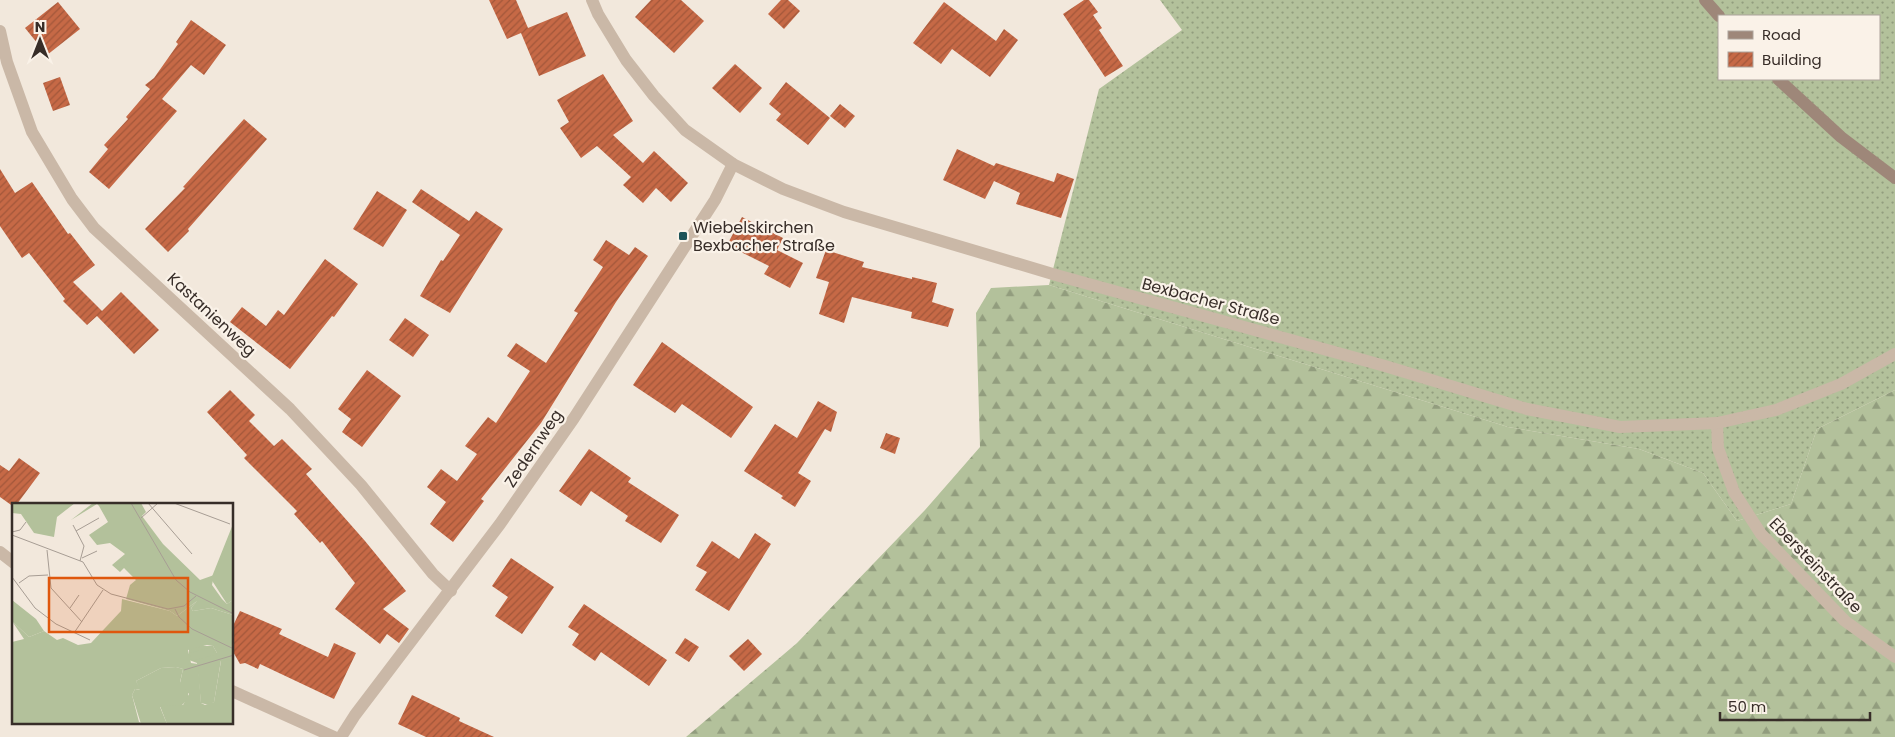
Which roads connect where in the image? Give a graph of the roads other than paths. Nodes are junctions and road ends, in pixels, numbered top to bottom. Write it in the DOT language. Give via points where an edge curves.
graph roads {
  1 [pos="592,0"];
  2 [pos="1705,0"];
  3 [pos="1718,15"];
  4 [pos="0,31"];
  5 [pos="1779,80"];
  6 [pos="733,164"];
  7 [pos="1895,178"];
  8 [pos="1895,354"];
  9 [pos="1717,423"];
  10 [pos="0,552"];
  11 [pos="12,561"];
  12 [pos="451,590"];
  13 [pos="1895,657"];
  14 [pos="234,692"];
  15 [pos="334,737"];
  16 [pos="341,737"];
  1 -- 6 [label="street, Bexbacher Straße" via="626,60 654,96 686,130"];
  2 -- 3 [label="main road"];
  4 -- 12 [label="street, Kastanienweg" via="7,62 32,132 72,199 94,228 290,409 360,485 433,574"];
  5 -- 7 [label="main road" via="1841,137"];
  6 -- 9 [label="street, Bexbacher Straße" via="783,189 844,212 1527,409 1620,427"];
  6 -- 12 [label="street, Zedernweg" via="715,200 574,418"];
  8 -- 9 [label="street, Bexbacher Straße" via="1833,388 1776,410"];
  9 -- 13 [label="street, Ebersteinstraße" via="1718,448 1734,492 1761,534 1845,621"];
  10 -- 11 [label="street"];
  12 -- 16 [label="street, Zedernweg"];
  14 -- 15 [label="street"];
}
